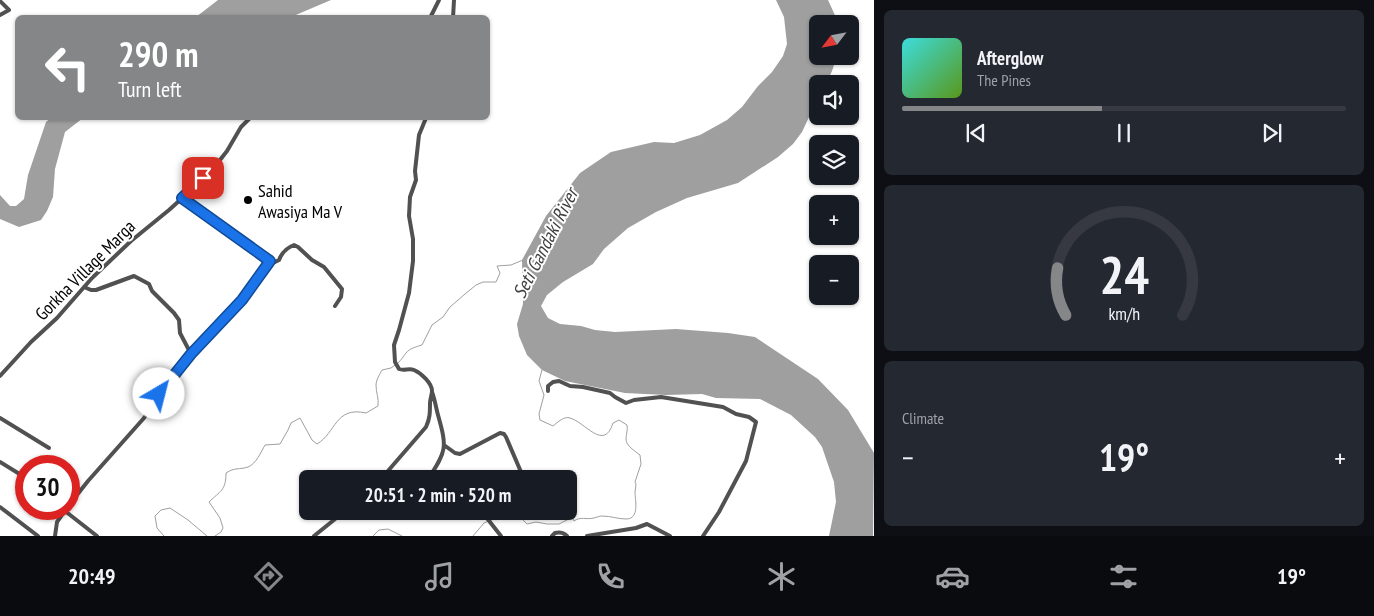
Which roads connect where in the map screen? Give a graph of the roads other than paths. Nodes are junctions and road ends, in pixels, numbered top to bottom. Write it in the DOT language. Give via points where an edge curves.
graph roads {
  1 [pos="439,0"];
  2 [pos="454,0"];
  3 [pos="0,1"];
  4 [pos="0,15"];
  5 [pos="432,15"];
  6 [pos="453,15"];
  7 [pos="248,120"];
  8 [pos="425,120"];
  9 [pos="182,198"];
  10 [pos="270,261"];
  11 [pos="84,287"];
  12 [pos="334,306"];
  13 [pos="191,354"];
  14 [pos="0,376"];
  15 [pos="548,391"];
  16 [pos="432,392"];
  17 [pos="0,418"];
  18 [pos="444,445"];
  19 [pos="49,448"];
  20 [pos="0,462"];
  21 [pos="389,470"];
  22 [pos="434,470"];
  23 [pos="520,470"];
  24 [pos="15,471"];
  25 [pos="80,492"];
  26 [pos="0,507"];
  27 [pos="59,520"];
  28 [pos="78,520"];
  29 [pos="334,520"];
  30 [pos="488,520"];
  31 [pos="38,536"];
  32 [pos="55,536"];
  33 [pos="97,536"];
  34 [pos="314,536"];
  35 [pos="501,536"];
  36 [pos="552,536"];
  37 [pos="567,536"];
  38 [pos="587,536"];
  39 [pos="670,536"];
  40 [pos="703,536"];
  1 -- 5 [label="street"];
  2 -- 6 [label="street"];
  3 -- 4 [label="street" via="10,10"];
  7 -- 9 [label="street, Gorkha Village Marga" via="218,163"];
  8 -- 16 [label="street" via="419,135 416,180 410,197 413,261 410,292 393,354 399,369 413,369 420,373"];
  9 -- 10 [label="street"];
  9 -- 11 [label="street, Gorkha Village Marga"];
  10 -- 12 [label="street" via="279,260 288,248 298,247 324,267 342,289 341,297"];
  10 -- 13 [label="street" via="242,300"];
  11 -- 13 [label="street" via="96,290 134,276 149,284 179,320 180,333"];
  11 -- 14 [label="street, Gorkha Village Marga"];
  13 -- 25 [label="street" via="144,418"];
  15 -- 40 [label="street" via="548,386 559,381 610,393 626,403 661,397 710,404 756,422 746,460"];
  16 -- 18 [label="street"];
  16 -- 21 [label="street" via="426,427"];
  17 -- 19 [label="street"];
  18 -- 22 [label="street"];
  18 -- 23 [label="street" via="460,454 502,433"];
  20 -- 24 [label="street"];
  26 -- 31 [label="street"];
  27 -- 32 [label="street"];
  28 -- 33 [label="street"];
  29 -- 34 [label="street"];
  30 -- 35 [label="street"];
  36 -- 37 [label="street" via="558,532"];
  38 -- 39 [label="street" via="647,524"];
}
